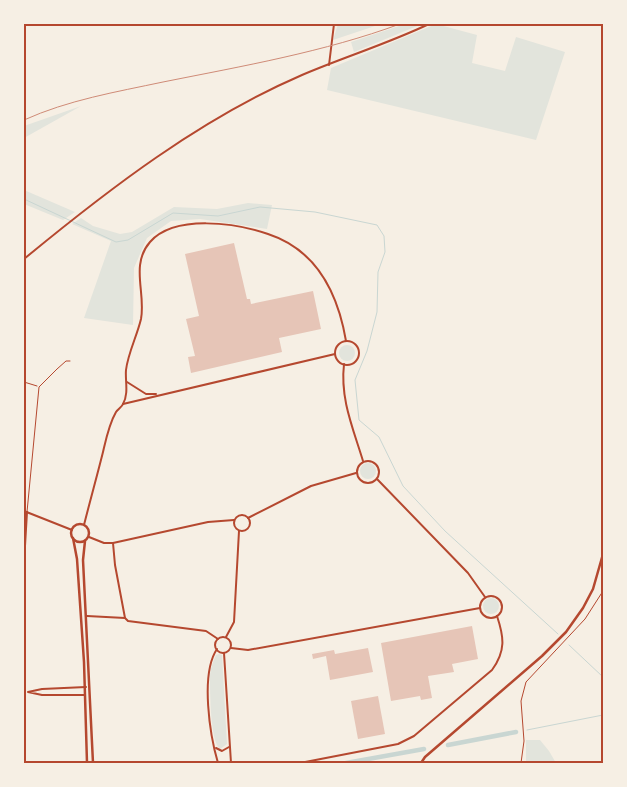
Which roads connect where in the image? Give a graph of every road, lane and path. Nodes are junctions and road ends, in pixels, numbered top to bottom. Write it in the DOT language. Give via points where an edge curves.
graph roads {
  1 [pos="334,24"];
  2 [pos="429,24"];
  3 [pos="329,65"];
  4 [pos="24,259"];
  5 [pos="346,341"];
  6 [pos="335,354"];
  7 [pos="70,361"];
  8 [pos="344,364"];
  9 [pos="24,382"];
  10 [pos="126,382"];
  11 [pos="39,387"];
  12 [pos="159,394"];
  13 [pos="123,404"];
  14 [pos="363,461"];
  15 [pos="356,473"];
  16 [pos="377,478"];
  17 [pos="25,512"];
  18 [pos="248,518"];
  19 [pos="234,520"];
  20 [pos="84,525"];
  21 [pos="72,530"];
  22 [pos="239,531"];
  23 [pos="89,537"];
  24 [pos="73,538"];
  25 [pos="85,541"];
  26 [pos="113,543"];
  27 [pos="603,554"];
  28 [pos="24,563"];
  29 [pos="603,591"];
  30 [pos="485,597"];
  31 [pos="480,608"];
  32 [pos="87,616"];
  33 [pos="497,616"];
  34 [pos="125,618"];
  35 [pos="226,637"];
  36 [pos="218,639"];
  37 [pos="231,648"];
  38 [pos="216,649"];
  39 [pos="224,653"];
  40 [pos="86,687"];
  41 [pos="57,688"];
  42 [pos="24,692"];
  43 [pos="28,692"];
  44 [pos="58,695"];
  45 [pos="86,695"];
  46 [pos="214,747"];
  47 [pos="230,747"];
  48 [pos="87,763"];
  49 [pos="93,763"];
  50 [pos="218,763"];
  51 [pos="231,763"];
  52 [pos="300,763"];
  53 [pos="421,763"];
  54 [pos="522,763"];
  1 -- 3 [label="street"];
  2 -- 3 [label="street"];
  3 -- 4 [label="street" via="215,121 76,215"];
  5 -- 6 [label="street" via="337,347"];
  5 -- 8 [label="street" via="356,346 359,353 354,362"];
  5 -- 10 [label="street" via="339,306 329,283 296,248 260,231 208,224 179,225 165,230 149,244 140,264 141,317 127,365"];
  6 -- 8 [label="street"];
  6 -- 12 [label="street"];
  7 -- 11 [label="lane" via="57,368"];
  8 -- 14 [label="street" via="344,402"];
  9 -- 11 [label="lane"];
  10 -- 12 [label="street" via="146,394"];
  10 -- 13 [label="street"];
  11 -- 17 [label="lane"];
  12 -- 13 [label="street"];
  13 -- 20 [label="street" via="109,428"];
  14 -- 15 [label="street"];
  14 -- 16 [label="street" via="371,460 377,464 380,471"];
  15 -- 16 [label="street" via="367,483"];
  15 -- 18 [label="street" via="311,486"];
  16 -- 30 [label="street" via="468,573"];
  17 -- 21 [label="street"];
  17 -- 28 [label="street"];
  18 -- 19 [label="street" via="239,515"];
  18 -- 22 [label="street" via="248,528"];
  19 -- 22 [label="street"];
  19 -- 26 [label="street" via="208,522"];
  20 -- 21 [label="street"];
  20 -- 23 [label="street"];
  21 -- 24 [label="street"];
  22 -- 35 [label="street" via="234,622"];
  23 -- 25 [label="street"];
  23 -- 26 [label="street"];
  24 -- 25 [label="street" via="77,542"];
  24 -- 40 [label="street"];
  25 -- 32 [label="street" via="82,548"];
  26 -- 34 [label="street"];
  27 -- 53 [label="street" via="593,589 566,632"];
  29 -- 54 [label="lane" via="585,619 526,682 521,701"];
  30 -- 31 [label="street"];
  30 -- 33 [label="street" via="494,596 500,600 502,608"];
  31 -- 33 [label="street" via="485,616"];
  31 -- 37 [label="street" via="248,650"];
  32 -- 34 [label="street"];
  32 -- 49 [label="street"];
  33 -- 52 [label="street" via="504,643 498,663 414,736 398,744"];
  34 -- 36 [label="street" via="132,622 206,631"];
  35 -- 36 [label="street"];
  35 -- 37 [label="street"];
  36 -- 38 [label="street"];
  37 -- 39 [label="street"];
  38 -- 39 [label="street"];
  38 -- 46 [label="street" via="208,676"];
  39 -- 47 [label="street"];
  40 -- 41 [label="street"];
  40 -- 45 [label="street"];
  41 -- 43 [label="street"];
  41 -- 44 [label="street"];
  42 -- 43 [label="street"];
  43 -- 44 [label="street"];
  44 -- 45 [label="street"];
  45 -- 48 [label="street"];
  46 -- 47 [label="street" via="222,751"];
  46 -- 50 [label="street"];
  47 -- 51 [label="street"];
}
